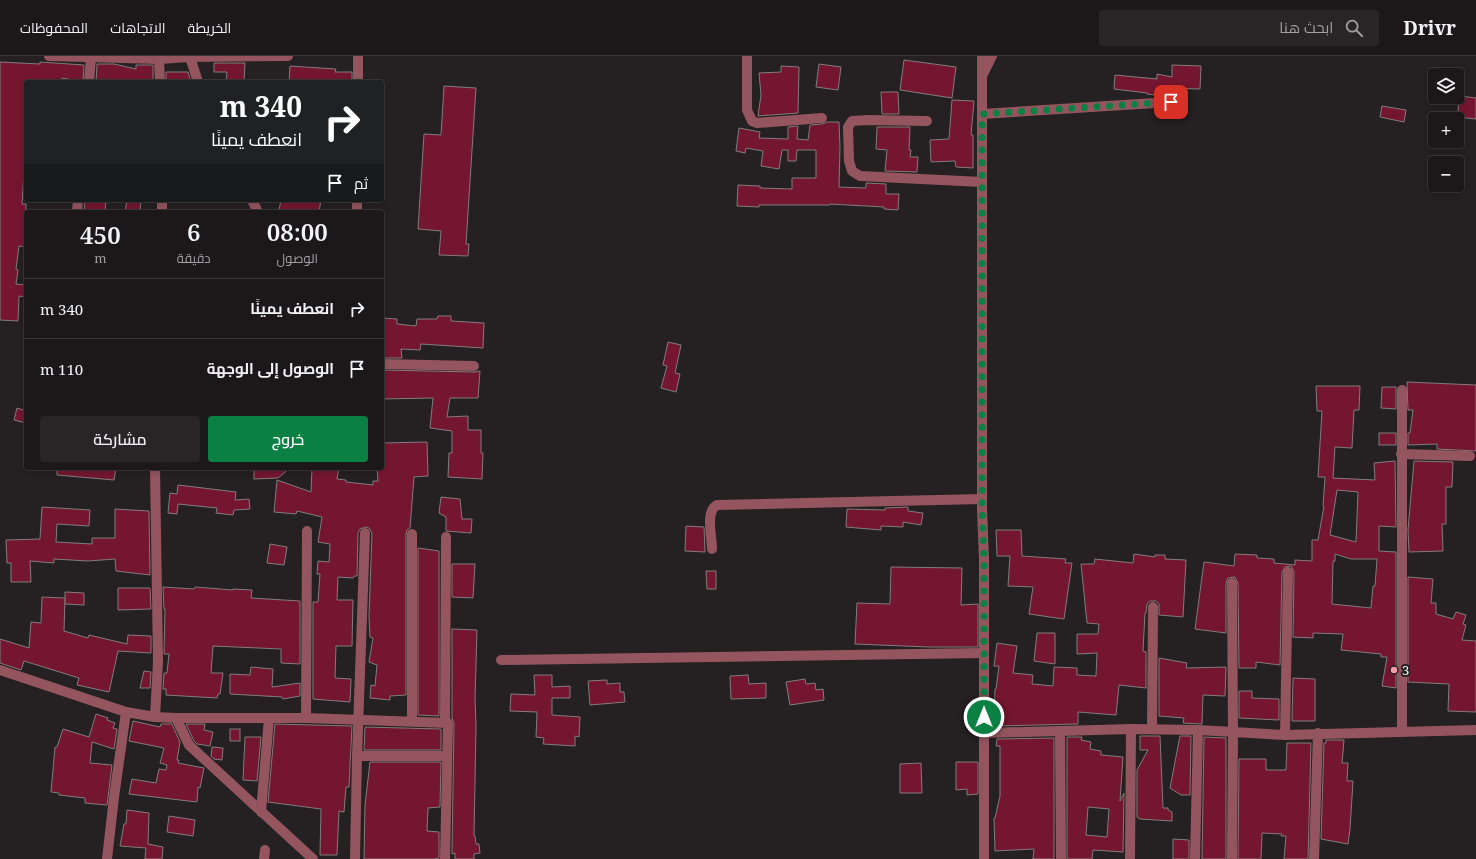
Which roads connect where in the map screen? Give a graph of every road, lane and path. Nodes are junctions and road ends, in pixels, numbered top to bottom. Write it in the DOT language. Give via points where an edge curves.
graph roads {
  1 [pos="49,56"];
  2 [pos="288,56"];
  3 [pos="358,56"];
  4 [pos="747,56"];
  5 [pos="982,56"];
  6 [pos="992,56"];
  7 [pos="190,57"];
  8 [pos="91,58"];
  9 [pos="159,59"];
  10 [pos="982,76"];
  11 [pos="88,80"];
  12 [pos="160,80"];
  13 [pos="197,80"];
  14 [pos="358,80"];
  15 [pos="1171,102"];
  16 [pos="982,114"];
  17 [pos="822,118"];
  18 [pos="927,121"];
  19 [pos="982,182"];
  20 [pos="384,364"];
  21 [pos="474,366"];
  22 [pos="1402,390"];
  23 [pos="1402,454"];
  24 [pos="1470,456"];
  25 [pos="155,470"];
  26 [pos="982,499"];
  27 [pos="307,531"];
  28 [pos="365,533"];
  29 [pos="412,534"];
  30 [pos="446,537"];
  31 [pos="712,549"];
  32 [pos="1288,572"];
  33 [pos="1232,583"];
  34 [pos="1153,607"];
  35 [pos="984,653"];
  36 [pos="501,660"];
  37 [pos="0,670"];
  38 [pos="126,712"];
  39 [pos="155,717"];
  40 [pos="176,718"];
  41 [pos="269,718"];
  42 [pos="306,718"];
  43 [pos="359,720"];
  44 [pos="412,721"];
  45 [pos="446,723"];
  46 [pos="1131,729"];
  47 [pos="1152,729"];
  48 [pos="1198,730"];
  49 [pos="1476,730"];
  50 [pos="1060,731"];
  51 [pos="1402,731"];
  52 [pos="1233,732"];
  53 [pos="984,733"];
  54 [pos="1318,733"];
  55 [pos="1285,735"];
  56 [pos="357,756"];
  57 [pos="447,756"];
  58 [pos="261,812"];
  59 [pos="107,859"];
  60 [pos="313,859"];
  61 [pos="355,859"];
  62 [pos="445,859"];
  63 [pos="984,859"];
  64 [pos="1061,859"];
  65 [pos="1130,859"];
  66 [pos="1195,859"];
  67 [pos="1232,859"];
  68 [pos="1314,859"];
  1 -- 8 [label="street"];
  2 -- 7 [label="street"];
  3 -- 14 [label="street"];
  4 -- 17 [label="street" via="747,110 752,121 757,123"];
  5 -- 10 [label="street"];
  6 -- 10 [label="street"];
  7 -- 9 [label="street"];
  7 -- 13 [label="street"];
  8 -- 9 [label="street"];
  8 -- 11 [label="street"];
  9 -- 12 [label="street"];
  10 -- 16 [label="street"];
  15 -- 16 [label="street"];
  16 -- 19 [label="street"];
  18 -- 19 [label="street" via="852,121 848,127 849,161 852,171 860,176"];
  19 -- 26 [label="street"];
  20 -- 21 [label="street"];
  22 -- 23 [label="street"];
  23 -- 24 [label="street"];
  23 -- 51 [label="street"];
  25 -- 39 [label="street" via="158,661"];
  26 -- 31 [label="street" via="717,505 713,507 710,515"];
  26 -- 35 [label="street"];
  27 -- 42 [label="street"];
  28 -- 43 [label="street"];
  29 -- 44 [label="street"];
  30 -- 45 [label="street"];
  32 -- 55 [label="street"];
  33 -- 52 [label="street"];
  34 -- 47 [label="street"];
  35 -- 36 [label="street"];
  35 -- 53 [label="street"];
  37 -- 38 [label="street"];
  38 -- 39 [label="street"];
  38 -- 59 [label="street"];
  39 -- 40 [label="street"];
  40 -- 41 [label="street"];
  40 -- 58 [label="street" via="189,745"];
  41 -- 42 [label="street"];
  41 -- 58 [label="street"];
  42 -- 43 [label="street"];
  43 -- 44 [label="street"];
  43 -- 56 [label="street"];
  44 -- 45 [label="street"];
  45 -- 57 [label="street"];
  46 -- 47 [label="street"];
  46 -- 50 [label="street"];
  46 -- 65 [label="street"];
  47 -- 48 [label="street"];
  48 -- 52 [label="street"];
  48 -- 66 [label="street"];
  49 -- 51 [label="street"];
  50 -- 53 [label="street"];
  50 -- 64 [label="street"];
  51 -- 54 [label="street"];
  52 -- 55 [label="street"];
  52 -- 67 [label="street"];
  53 -- 63 [label="street"];
  54 -- 55 [label="street"];
  54 -- 68 [label="street"];
  56 -- 57 [label="street"];
  56 -- 61 [label="street"];
  57 -- 62 [label="street"];
  58 -- 60 [label="street"];
}
